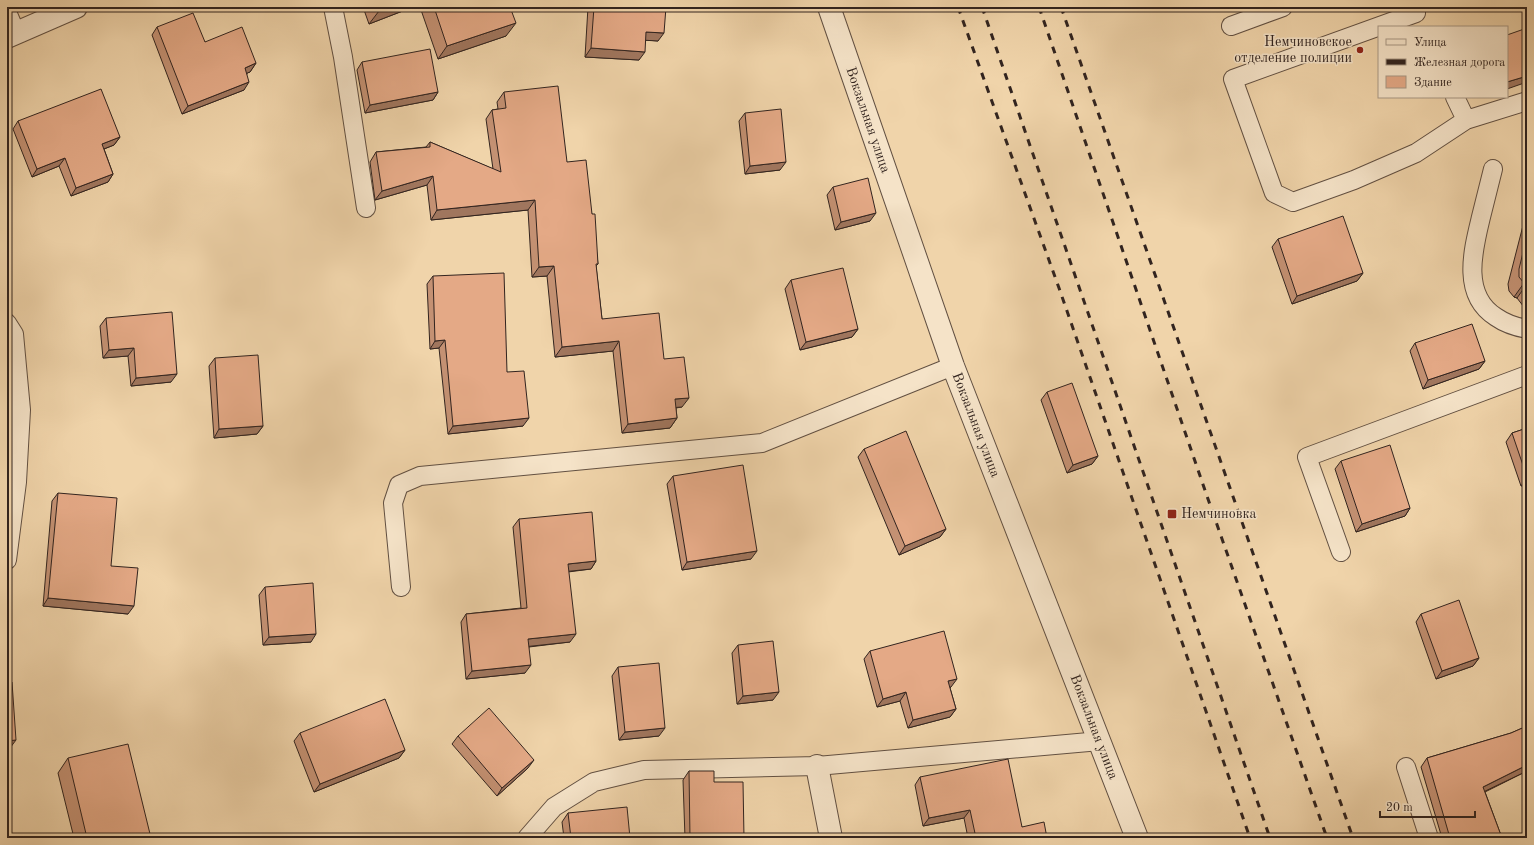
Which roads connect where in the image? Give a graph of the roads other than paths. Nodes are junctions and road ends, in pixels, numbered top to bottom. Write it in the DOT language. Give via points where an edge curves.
graph roads {
  1 [pos="76,7"];
  2 [pos="333,7"];
  3 [pos="829,7"];
  4 [pos="1283,7"];
  5 [pos="7,12"];
  6 [pos="1417,16"];
  7 [pos="1231,26"];
  8 [pos="1388,26"];
  9 [pos="1378,29"];
  10 [pos="12,35"];
  11 [pos="1455,98"];
  12 [pos="1527,100"];
  13 [pos="1466,120"];
  14 [pos="1493,169"];
  15 [pos="366,208"];
  16 [pos="7,323"];
  17 [pos="1527,330"];
  18 [pos="953,366"];
  19 [pos="1527,375"];
  20 [pos="1340,552"];
  21 [pos="7,560"];
  22 [pos="401,587"];
  23 [pos="1100,741"];
  24 [pos="817,766"];
  25 [pos="1406,767"];
  26 [pos="527,838"];
  27 [pos="831,838"];
  28 [pos="1137,838"];
  29 [pos="1429,838"];
  1 -- 10 [label="street"];
  2 -- 15 [label="lane"];
  3 -- 18 [label="street, Вокзальная улица"];
  4 -- 7 [label="lane"];
  5 -- 10 [label="lane"];
  6 -- 8 [label="lane"];
  9 -- 13 [label="lane" via="1234,79 1274,193 1293,202 1354,180 1416,153"];
  11 -- 13 [label="lane"];
  12 -- 13 [label="lane"];
  14 -- 17 [label="lane" via="1473,250 1472,277 1482,303 1495,317"];
  16 -- 21 [label="lane" via="14,334 21,410 17,482"];
  18 -- 22 [label="lane" via="762,443 420,476 399,485 393,503"];
  18 -- 23 [label="street, Вокзальная улица"];
  19 -- 20 [label="lane" via="1307,457"];
  23 -- 24 [label="lane"];
  23 -- 28 [label="street, Вокзальная улица"];
  24 -- 26 [label="lane" via="644,770 594,782 554,807"];
  24 -- 27 [label="street"];
  25 -- 29 [label="lane"];
}
